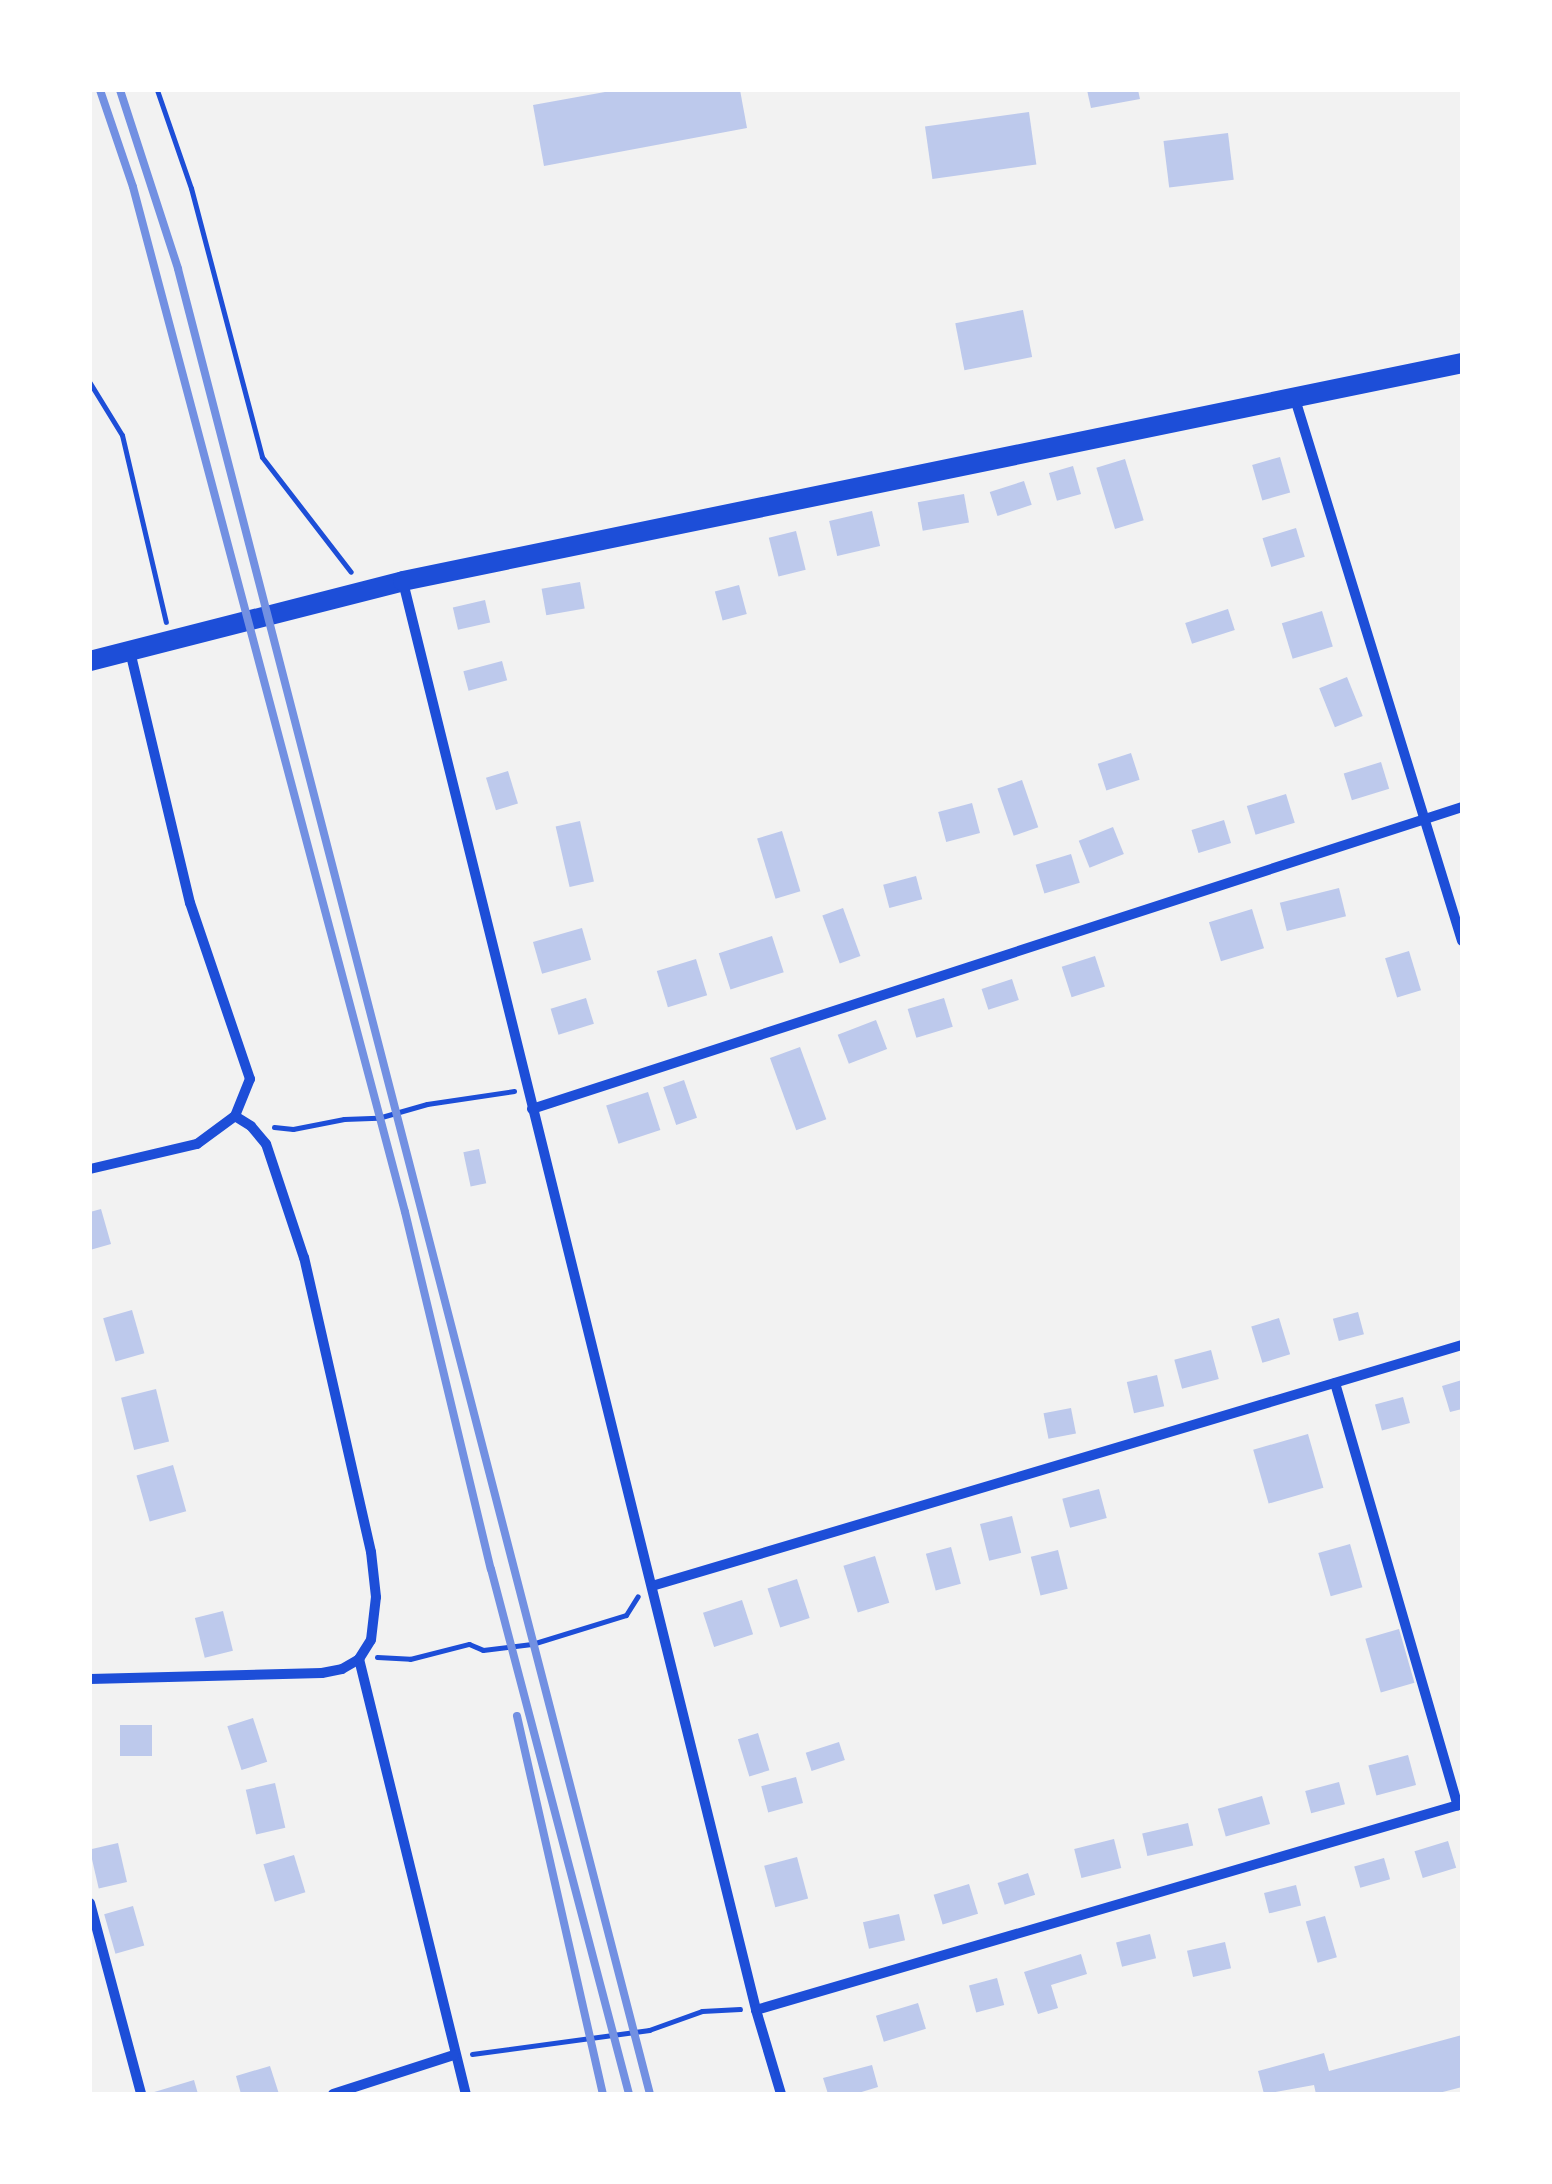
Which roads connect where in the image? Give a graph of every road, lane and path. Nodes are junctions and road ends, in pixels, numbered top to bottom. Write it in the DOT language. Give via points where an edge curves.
graph roads {
  1 [pos="157,90"];
  2 [pos="1462,363"];
  3 [pos="90,382"];
  4 [pos="1295,399"];
  5 [pos="403,581"];
  6 [pos="364,589"];
  7 [pos="170,640"];
  8 [pos="130,650"];
  9 [pos="90,661"];
  10 [pos="1462,807"];
  11 [pos="1424,819"];
  12 [pos="1462,941"];
  13 [pos="530,1086"];
  14 [pos="532,1109"];
  15 [pos="235,1116"];
  16 [pos="252,1126"];
  17 [pos="90,1170"];
  18 [pos="1462,1345"];
  19 [pos="1336,1382"];
  20 [pos="652,1586"];
  21 [pos="359,1658"];
  22 [pos="90,1679"];
  23 [pos="1460,1805"];
  24 [pos="90,1903"];
  25 [pos="756,2010"];
  26 [pos="454,2055"];
  27 [pos="141,2094"];
  28 [pos="333,2094"];
  29 [pos="466,2094"];
  30 [pos="782,2094"];
  1 -- 6 [label="path" via="191,188 262,457"];
  2 -- 4 [label="main road"];
  3 -- 7 [label="path" via="122,435"];
  4 -- 5 [label="main road"];
  4 -- 11 [label="street"];
  5 -- 6 [label="main road"];
  5 -- 13 [label="street"];
  6 -- 7 [label="main road"];
  7 -- 8 [label="main road"];
  8 -- 9 [label="main road"];
  8 -- 15 [label="street" via="190,904 250,1079"];
  10 -- 11 [label="street"];
  11 -- 12 [label="street"];
  11 -- 14 [label="street"];
  13 -- 14 [label="street"];
  13 -- 16 [label="path" via="378,1118 292,1130"];
  14 -- 20 [label="street"];
  15 -- 16 [label="street"];
  15 -- 17 [label="street" via="197,1144"];
  16 -- 21 [label="street" via="266,1144 293,1220 363,1514 376,1597 371,1640"];
  18 -- 19 [label="street"];
  19 -- 20 [label="street"];
  19 -- 23 [label="street"];
  20 -- 21 [label="path" via="626,1615 532,1644 483,1650 468,1644 410,1659"];
  20 -- 25 [label="street"];
  21 -- 22 [label="street" via="322,1673"];
  21 -- 26 [label="street"];
  23 -- 25 [label="street"];
  24 -- 27 [label="street"];
  25 -- 26 [label="path" via="702,2012 649,2030"];
  25 -- 30 [label="street"];
  26 -- 28 [label="street"];
  26 -- 29 [label="street"];
}
